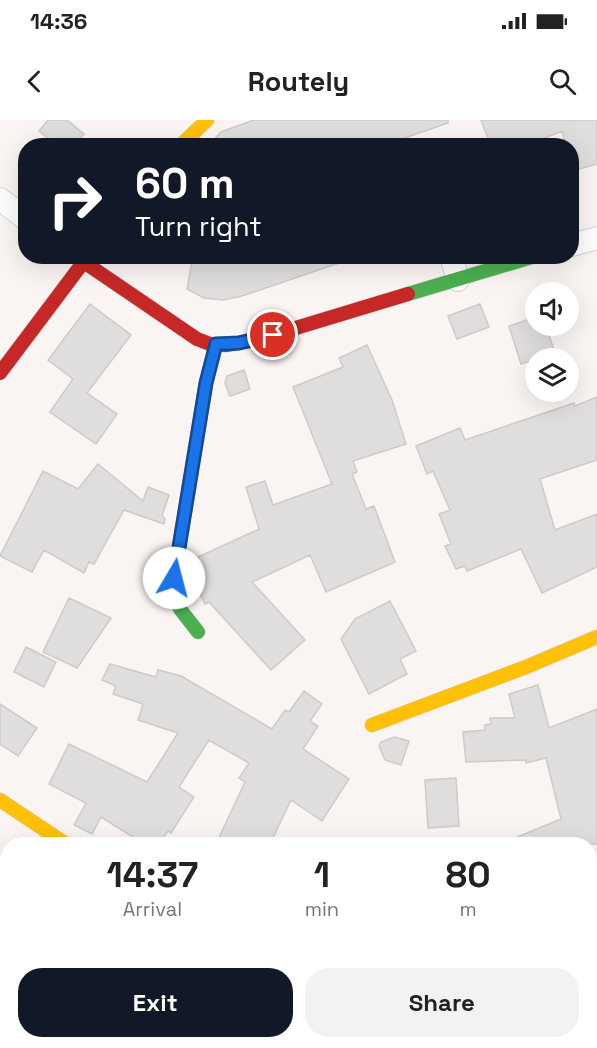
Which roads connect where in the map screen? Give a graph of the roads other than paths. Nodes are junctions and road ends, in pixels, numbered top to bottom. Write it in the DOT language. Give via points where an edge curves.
graph roads {
  1 [pos="207,120"];
  2 [pos="188,138"];
  3 [pos="0,199"];
  4 [pos="18,213"];
  5 [pos="597,238"];
  6 [pos="579,243"];
  7 [pos="78,264"];
  8 [pos="89,264"];
  9 [pos="453,264"];
  10 [pos="509,264"];
  11 [pos="458,280"];
  12 [pos="216,344"];
  13 [pos="0,373"];
  14 [pos="198,632"];
  15 [pos="597,637"];
  16 [pos="372,725"];
  17 [pos="0,800"];
  18 [pos="56,837"];
  1 -- 2 [label="street"];
  3 -- 4 [label="street"];
  5 -- 6 [label="street"];
  7 -- 13 [label="street"];
  8 -- 12 [label="street" via="198,339"];
  9 -- 11 [label="street"];
  10 -- 11 [label="street"];
  11 -- 12 [label="street" via="256,340"];
  12 -- 14 [label="street" via="174,578 180,609"];
  15 -- 16 [label="street"];
  17 -- 18 [label="street"];
}
